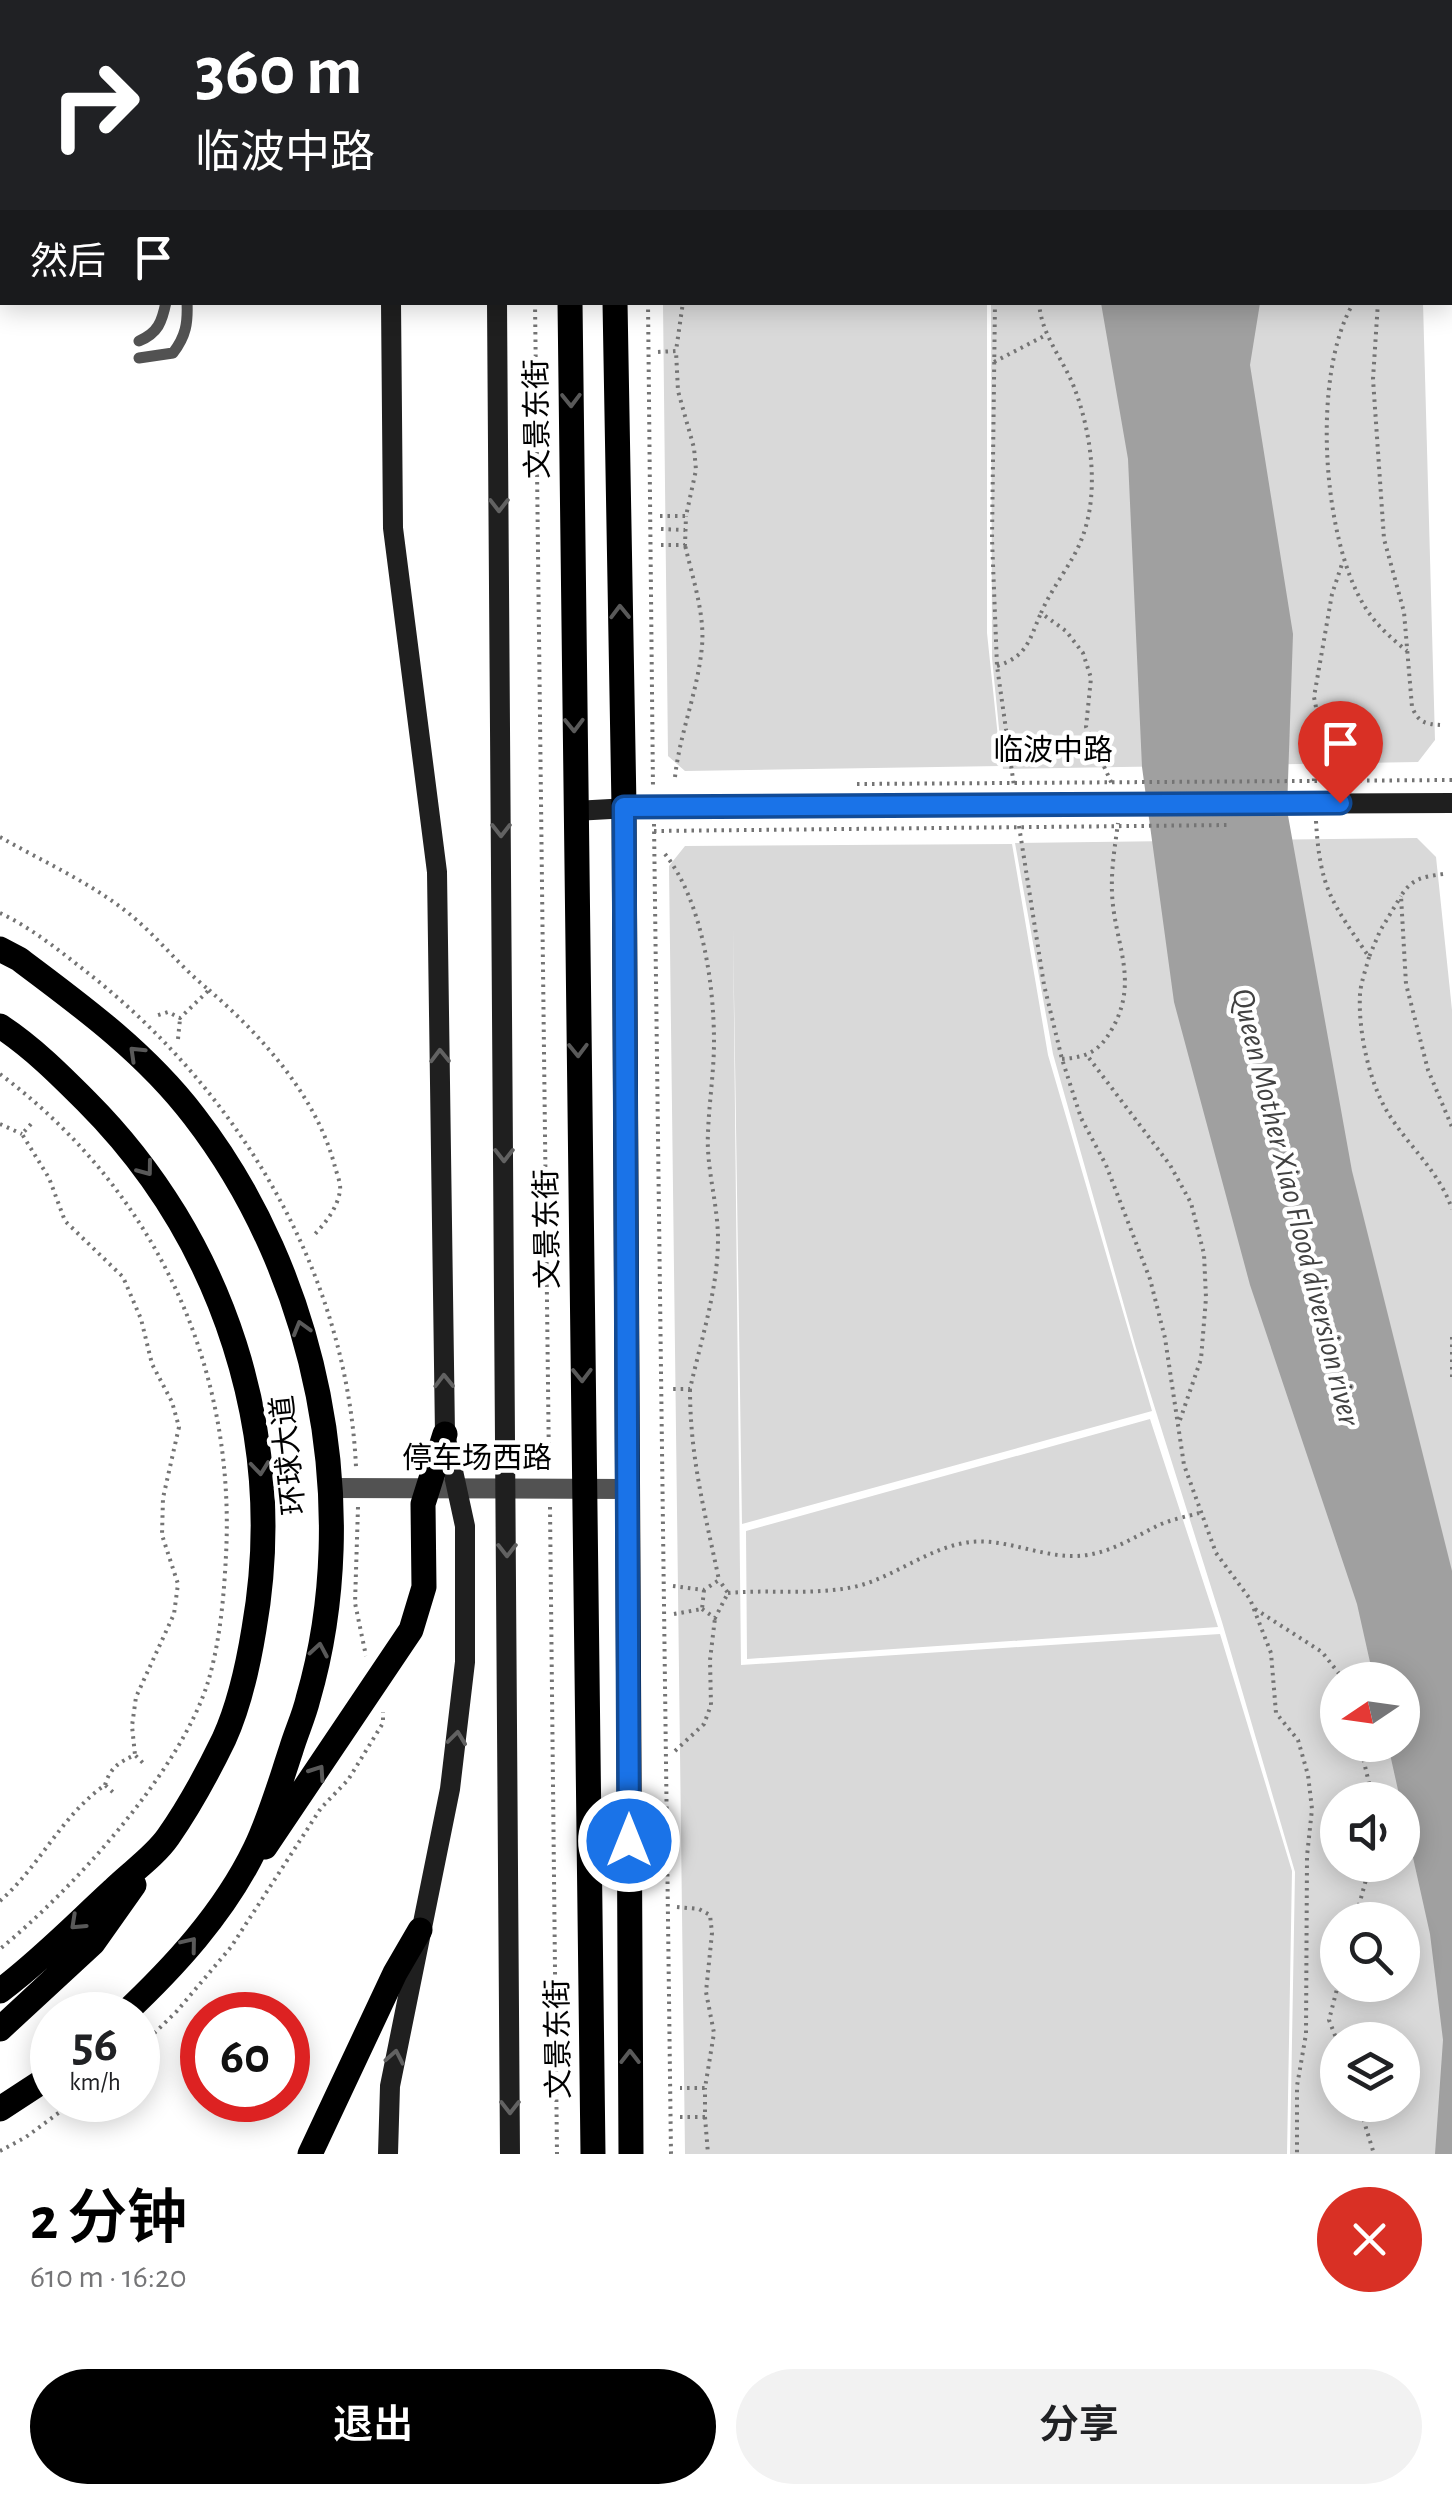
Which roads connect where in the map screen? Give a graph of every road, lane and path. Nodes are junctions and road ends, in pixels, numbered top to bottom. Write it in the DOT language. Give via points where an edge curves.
graph roads {
  1 [pos="165,305"];
  2 [pos="187,305"];
  3 [pos="391,305"];
  4 [pos="497,305"];
  5 [pos="535,305"];
  6 [pos="570,305"];
  7 [pos="615,305"];
  8 [pos="648,305"];
  9 [pos="683,305"];
  10 [pos="995,305"];
  11 [pos="1039,305"];
  12 [pos="1352,305"];
  13 [pos="1378,305"];
  14 [pos="1046,335"];
  15 [pos="139,342"];
  16 [pos="676,351"];
  17 [pos="658,352"];
  18 [pos="139,358"];
  19 [pos="994,362"];
  20 [pos="660,516"];
  21 [pos="686,516"];
  22 [pos="661,529"];
  23 [pos="685,530"];
  24 [pos="661,545"];
  25 [pos="685,545"];
  26 [pos="1041,612"];
  27 [pos="1407,651"];
  28 [pos="998,666"];
  29 [pos="1440,725"];
  30 [pos="674,778"];
  31 [pos="1452,780"];
  32 [pos="1014,781"];
  33 [pos="858,784"];
  34 [pos="664,787"];
  35 [pos="1115,792"];
  36 [pos="654,797"];
  37 [pos="1452,803"];
  38 [pos="1016,805"];
  39 [pos="624,807"];
  40 [pos="575,811"];
  41 [pos="1118,821"];
  42 [pos="1319,824"];
  43 [pos="1239,825"];
  44 [pos="1299,825"];
  45 [pos="1019,827"];
  46 [pos="654,831"];
  47 [pos="0,837"];
  48 [pos="664,854"];
  49 [pos="1443,874"];
  50 [pos="0,949"];
  51 [pos="1369,957"];
  52 [pos="209,990"];
  53 [pos="155,1016"];
  54 [pos="180,1018"];
  55 [pos="0,1026"];
  56 [pos="178,1039"];
  57 [pos="1088,1057"];
  58 [pos="1062,1060"];
  59 [pos="0,1074"];
  60 [pos="0,1124"];
  61 [pos="31,1124"];
  62 [pos="1452,1127"];
  63 [pos="22,1134"];
  64 [pos="1452,1209"];
  65 [pos="312,1237"];
  66 [pos="1452,1336"];
  67 [pos="1452,1382"];
  68 [pos="671,1388"];
  69 [pos="690,1388"];
  70 [pos="1179,1425"];
  71 [pos="445,1434"];
  72 [pos="328,1488"];
  73 [pos="428,1488"];
  74 [pos="456,1488"];
  75 [pos="507,1488"];
  76 [pos="550,1488"];
  77 [pos="584,1488"];
  78 [pos="627,1489"];
  79 [pos="1199,1513"];
  80 [pos="719,1580"];
  81 [pos="674,1586"];
  82 [pos="704,1590"];
  83 [pos="728,1593"];
  84 [pos="702,1608"];
  85 [pos="1253,1608"];
  86 [pos="674,1614"];
  87 [pos="716,1618"];
  88 [pos="1330,1662"];
  89 [pos="675,1751"];
  90 [pos="135,1755"];
  91 [pos="143,1763"];
  92 [pos="104,1786"];
  93 [pos="116,1795"];
  94 [pos="166,1840"];
  95 [pos="239,1878"];
  96 [pos="0,1901"];
  97 [pos="677,1907"];
  98 [pos="420,1930"];
  99 [pos="0,1949"];
  100 [pos="0,1992"];
  101 [pos="146,1992"];
  102 [pos="0,2029"];
  103 [pos="680,2088"];
  104 [pos="705,2088"];
  105 [pos="30,2090"];
  106 [pos="0,2110"];
  107 [pos="680,2117"];
  108 [pos="706,2117"];
  109 [pos="46,2122"];
  110 [pos="1364,2122"];
  111 [pos="0,2151"];
  112 [pos="310,2154"];
  113 [pos="388,2154"];
  114 [pos="510,2154"];
  115 [pos="558,2154"];
  116 [pos="592,2154"];
  117 [pos="630,2154"];
  118 [pos="671,2154"];
  119 [pos="708,2154"];
  120 [pos="1296,2154"];
  121 [pos="1374,2154"];
  1 -- 15 [label="lane" via="152,336"];
  2 -- 18 [label="lane" via="183,340 173,353"];
  71 -- 3 [label="street, one-way" via="438,872 393,528"];
  4 -- 75 [label="street, one-way"];
  5 -- 76 [label="path"];
  6 -- 40 [label="main road, 文景东街, one-way"];
  39 -- 7 [label="main road, one-way"];
  8 -- 36 [label="path"];
  9 -- 16 [label="path"];
  10 -- 19 [label="path"];
  11 -- 14 [label="path"];
  12 -- 27 [label="path" via="1330,369 1332,508 1343,561 1364,606"];
  13 -- 27 [label="path" via="1372,380 1384,539"];
  14 -- 19 [label="path"];
  14 -- 26 [label="path" via="1087,423 1090,462 1082,539"];
  16 -- 17 [label="path"];
  16 -- 21 [label="path" via="696,470"];
  19 -- 28 [label="path"];
  20 -- 21 [label="path"];
  21 -- 23 [label="path"];
  22 -- 23 [label="path"];
  23 -- 25 [label="path"];
  24 -- 25 [label="path"];
  25 -- 30 [label="path" via="703,642"];
  26 -- 28 [label="path" via="1024,652"];
  26 -- 35 [label="path" via="1084,654 1091,678 1086,727"];
  27 -- 29 [label="path" via="1416,718"];
  28 -- 32 [label="path"];
  31 -- 32 [label="path, 临波中路"];
  32 -- 33 [label="path, 临波中路"];
  32 -- 38 [label="path"];
  34 -- 36 [label="path"];
  36 -- 38 [label="street, 临波中路"];
  36 -- 39 [label="street, 临波中路"];
  36 -- 46 [label="path"];
  37 -- 38 [label="street, 临波中路"];
  38 -- 45 [label="path"];
  39 -- 40 [label="street, 临波中路"];
  39 -- 78 [label="main road"];
  40 -- 77 [label="main road, 文景东街, one-way"];
  41 -- 57 [label="path" via="1112,896 1126,991 1106,1040"];
  42 -- 44 [label="path"];
  43 -- 45 [label="path"];
  45 -- 46 [label="path"];
  45 -- 58 [label="path"];
  46 -- 118 [label="path"];
  47 -- 52 [label="path" via="102,895"];
  48 -- 69 [label="path" via="693,907 714,1040 707,1137 718,1243"];
  49 -- 62 [label="path" via="1421,877 1401,896 1406,984 1428,1070"];
  72 -- 50 [label="main road, 环球大道, one-way" via="300,1322 266,1236 221,1154 130,1046"];
  51 -- 64 [label="path" via="1360,991 1372,1070 1387,1112 1443,1184"];
  52 -- 54 [label="path"];
  52 -- 65 [label="path" via="277,1058 329,1146 341,1189 327,1222"];
  53 -- 54 [label="path" via="168,1012"];
  54 -- 56 [label="path"];
  55 -- 94 [label="main road, 环球大道, one-way" via="100,1115 160,1187 217,1292 242,1368 261,1474 263,1528 250,1656 226,1735"];
  57 -- 58 [label="path"];
  57 -- 70 [label="path" via="1170,1165 1190,1203 1204,1254 1201,1359"];
  58 -- 70 [label="path" via="1150,1279"];
  59 -- 99 [label="path" via="86,1150 147,1233 190,1317 219,1416 228,1508 224,1595 208,1682 175,1754 41,1915"];
  60 -- 63 [label="path"];
  61 -- 63 [label="path"];
  63 -- 90 [label="path" via="65,1221 123,1277 178,1427 162,1498 162,1535 178,1584 174,1614 136,1697"];
  66 -- 67 [label="path"];
  68 -- 69 [label="path"];
  69 -- 80 [label="path" via="696,1481"];
  70 -- 79 [label="path"];
  71 -- 73 [label="main road"];
  71 -- 74 [label="street"];
  72 -- 73 [label="street, 停车场西路"];
  95 -- 72 [label="main road, 环球大道, one-way" via="256,1848 308,1700 326,1606"];
  73 -- 74 [label="street, 停车场西路"];
  95 -- 73 [label="main road, one-way" via="273,1838 411,1630 424,1587"];
  74 -- 75 [label="street, 停车场西路"];
  98 -- 74 [label="street, one-way" via="450,1789 466,1662 464,1526"];
  75 -- 76 [label="street, 停车场西路"];
  75 -- 114 [label="street, one-way"];
  76 -- 77 [label="street, 停车场西路"];
  76 -- 115 [label="path"];
  77 -- 78 [label="street, 停车场西路"];
  77 -- 116 [label="main road, 文景东街"];
  117 -- 78 [label="main road, one-way"];
  79 -- 83 [label="path" via="1093,1555 967,1542 840,1590"];
  79 -- 85 [label="path"];
  80 -- 82 [label="path"];
  80 -- 83 [label="path"];
  81 -- 82 [label="path"];
  82 -- 84 [label="path"];
  83 -- 87 [label="path"];
  84 -- 86 [label="path"];
  84 -- 87 [label="path"];
  85 -- 88 [label="path"];
  85 -- 120 [label="path" via="1270,1652 1276,1712 1298,1740 1312,1809"];
  87 -- 89 [label="path" via="710,1705 704,1724"];
  90 -- 91 [label="path"];
  90 -- 92 [label="path" via="110,1770"];
  92 -- 93 [label="path"];
  92 -- 96 [label="path" via="71,1814"];
  94 -- 100 [label="main road, 环球大道, one-way"];
  94 -- 102 [label="main road" via="93,1942"];
  101 -- 95 [label="main road, 环球大道, one-way"];
  97 -- 104 [label="path" via="710,1916 706,1992 714,2033"];
  98 -- 112 [label="main road"];
  113 -- 98 [label="street, one-way" via="390,2086"];
  103 -- 104 [label="path"];
  104 -- 108 [label="path"];
  105 -- 106 [label="main road"];
  107 -- 108 [label="path"];
  108 -- 119 [label="path"];
  109 -- 111 [label="path"];
  110 -- 121 [label="path"];
}
